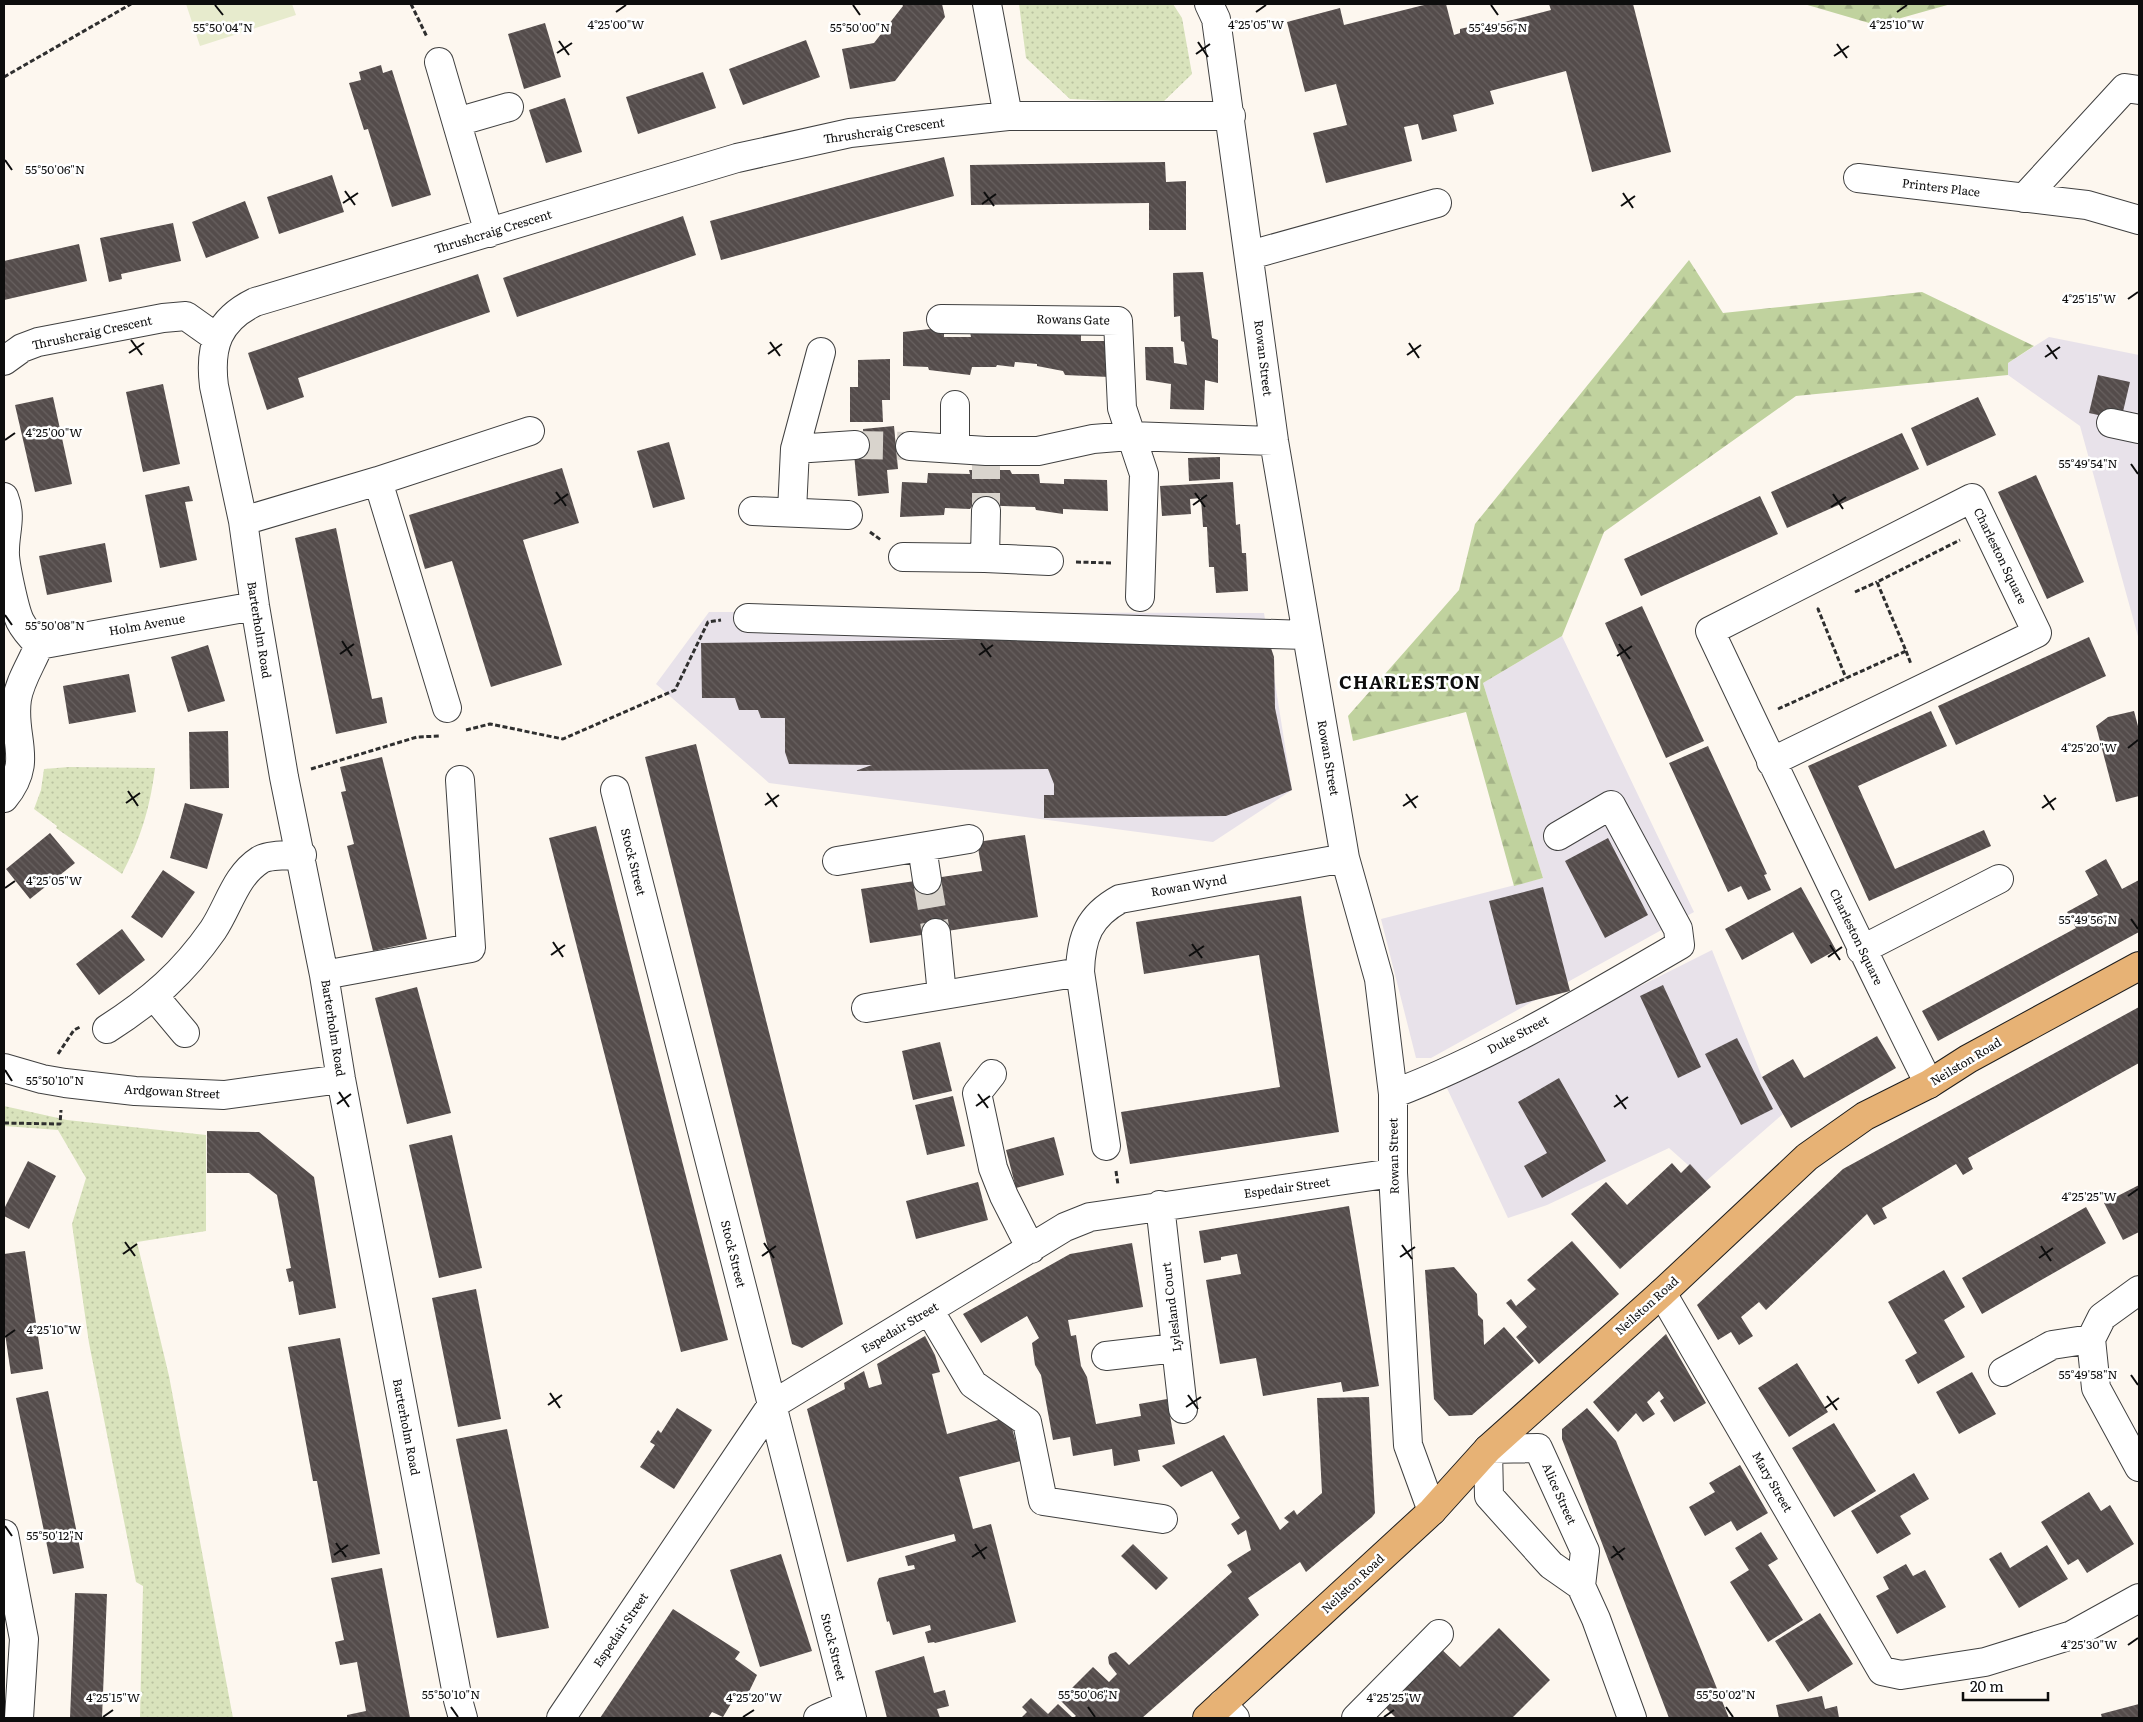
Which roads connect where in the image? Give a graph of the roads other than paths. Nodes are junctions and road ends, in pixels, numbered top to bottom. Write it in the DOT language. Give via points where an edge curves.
graph roads {
  1 [pos="988,4"];
  2 [pos="1209,4"];
  3 [pos="439,62"];
  4 [pos="2139,90"];
  5 [pos="508,107"];
  6 [pos="1008,116"];
  7 [pos="1231,116"];
  8 [pos="457,122"];
  9 [pos="1858,178"];
  10 [pos="2024,198"];
  11 [pos="1437,203"];
  12 [pos="2139,220"];
  13 [pos="489,233"];
  14 [pos="1250,255"];
  15 [pos="940,319"];
  16 [pos="216,338"];
  17 [pos="821,352"];
  18 [pos="4,361"];
  19 [pos="955,405"];
  20 [pos="2111,423"];
  21 [pos="2139,428"];
  22 [pos="530,431"];
  23 [pos="1130,436"];
  24 [pos="1274,441"];
  25 [pos="854,445"];
  26 [pos="910,446"];
  27 [pos="796,449"];
  28 [pos="955,449"];
  29 [pos="378,481"];
  30 [pos="4,497"];
  31 [pos="753,511"];
  32 [pos="792,511"];
  33 [pos="986,511"];
  34 [pos="848,515"];
  35 [pos="243,521"];
  36 [pos="903,557"];
  37 [pos="985,558"];
  38 [pos="1049,561"];
  39 [pos="1140,596"];
  40 [pos="254,606"];
  41 [pos="748,618"];
  42 [pos="1307,635"];
  43 [pos="39,645"];
  44 [pos="447,708"];
  45 [pos="1772,762"];
  46 [pos="460,780"];
  47 [pos="615,790"];
  48 [pos="4,798"];
  49 [pos="1558,836"];
  50 [pos="969,839"];
  51 [pos="922,847"];
  52 [pos="302,856"];
  53 [pos="1345,858"];
  54 [pos="837,861"];
  55 [pos="1999,879"];
  56 [pos="927,880"];
  57 [pos="936,933"];
  58 [pos="1861,950"];
  59 [pos="2139,966"];
  60 [pos="1080,972"];
  61 [pos="324,975"];
  62 [pos="942,995"];
  63 [pos="154,996"];
  64 [pos="866,1008"];
  65 [pos="107,1029"];
  66 [pos="185,1033"];
  67 [pos="4,1068"];
  68 [pos="992,1074"];
  69 [pos="341,1079"];
  70 [pos="1929,1084"];
  71 [pos="1393,1094"];
  72 [pos="1106,1146"];
  73 [pos="1393,1174"];
  74 [pos="1160,1206"];
  75 [pos="1032,1249"];
  76 [pos="2139,1290"];
  77 [pos="1662,1293"];
  78 [pos="929,1310"];
  79 [pos="2091,1339"];
  80 [pos="1176,1348"];
  81 [pos="1106,1356"];
  82 [pos="2003,1372"];
  83 [pos="772,1405"];
  84 [pos="1183,1409"];
  85 [pos="1488,1449"];
  86 [pos="2139,1467"];
  87 [pos="1432,1511"];
  88 [pos="1163,1519"];
  89 [pos="4,1534"];
  90 [pos="1581,1586"];
  91 [pos="2139,1598"];
  92 [pos="1439,1634"];
  93 [pos="850,1712"];
  94 [pos="1221,1713"];
  95 [pos="19,1718"];
  96 [pos="463,1718"];
  97 [pos="561,1718"];
  98 [pos="818,1718"];
  99 [pos="1356,1718"];
  100 [pos="1632,1718"];
  1 -- 6 [label="street"];
  2 -- 7 [label="street, Rowan Street" via="1216,19"];
  3 -- 8 [label="street"];
  4 -- 10 [label="street" via="2125,88"];
  5 -- 8 [label="street"];
  6 -- 7 [label="street, Thrushcraig Crescent"];
  6 -- 13 [label="street, Thrushcraig Crescent" via="850,133 752,154"];
  7 -- 14 [label="street, Rowan Street"];
  8 -- 13 [label="street"];
  9 -- 10 [label="street, Printers Place"];
  10 -- 12 [label="street, Printers Place" via="2086,205"];
  11 -- 14 [label="street"];
  13 -- 16 [label="street, Thrushcraig Crescent" via="255,302 229,319"];
  14 -- 24 [label="street, Rowan Street"];
  15 -- 23 [label="street, Rowans Gate" via="1118,321 1122,408"];
  16 -- 18 [label="street, Thrushcraig Crescent" via="186,316 163,318 38,342 22,348"];
  16 -- 35 [label="street, Barterholm Road" via="212,370 214,386"];
  17 -- 27 [label="street"];
  19 -- 28 [label="street"];
  20 -- 21 [label="street"];
  22 -- 29 [label="street"];
  23 -- 24 [label="street"];
  23 -- 28 [label="street" via="1093,439 1038,451"];
  23 -- 39 [label="street, Rowans Gate" via="1144,474"];
  24 -- 42 [label="street, Rowan Street"];
  25 -- 27 [label="street"];
  26 -- 28 [label="street"];
  27 -- 32 [label="street"];
  29 -- 35 [label="street"];
  29 -- 44 [label="street"];
  30 -- 43 [label="street" via="9,526 4,551 15,607 27,633"];
  31 -- 32 [label="street"];
  32 -- 34 [label="street"];
  33 -- 37 [label="street"];
  35 -- 40 [label="street, Barterholm Road"];
  36 -- 37 [label="street"];
  37 -- 38 [label="street"];
  40 -- 43 [label="street, Holm Avenue"];
  40 -- 52 [label="street, Barterholm Road" via="284,777"];
  41 -- 42 [label="street"];
  42 -- 53 [label="street, Rowan Street"];
  43 -- 48 [label="street" via="18,697 19,770 12,789"];
  45 -- 45 [label="street, Charleston Square" via="1710,631 1972,498 2037,633"];
  45 -- 58 [label="street, Charleston Square"];
  46 -- 61 [label="street" via="471,948"];
  47 -- 83 [label="street, Stock Street"];
  49 -- 71 [label="street, Duke Street" via="1611,805 1678,929 1680,945 1533,1028 1432,1079"];
  50 -- 51 [label="street"];
  51 -- 54 [label="street"];
  51 -- 56 [label="street"];
  52 -- 61 [label="street, Barterholm Road"];
  52 -- 63 [label="street" via="262,859 247,870 193,958"];
  53 -- 60 [label="street, Rowan Wynd" via="1120,899 1104,908 1089,926 1080,950"];
  53 -- 71 [label="street, Rowan Street" via="1379,979"];
  55 -- 58 [label="street"];
  57 -- 62 [label="street"];
  58 -- 70 [label="street, Charleston Square"];
  59 -- 70 [label="main road, Neilston Road" via="1968,1059"];
  60 -- 62 [label="street"];
  60 -- 72 [label="street, Rowan Wynd"];
  61 -- 69 [label="street, Barterholm Road"];
  62 -- 64 [label="street"];
  63 -- 65 [label="street"];
  63 -- 66 [label="street"];
  67 -- 69 [label="street, Ardgowan Street" via="65,1083 134,1091 224,1094"];
  68 -- 75 [label="street" via="977,1093 993,1168"];
  69 -- 96 [label="street, Barterholm Road"];
  70 -- 77 [label="main road, Neilston Road" via="1865,1116 1807,1157"];
  71 -- 73 [label="street, Rowan Street"];
  73 -- 74 [label="street, Espedair Street"];
  73 -- 87 [label="street, Rowan Street" via="1408,1445"];
  74 -- 75 [label="street, Espedair Street" via="1090,1217 1065,1227"];
  74 -- 80 [label="street, Lylesland Court"];
  75 -- 78 [label="street, Espedair Street"];
  76 -- 79 [label="street" via="2102,1317"];
  77 -- 85 [label="main road, Neilston Road"];
  77 -- 91 [label="street, Mary Street" via="1882,1671 1901,1675 1985,1662 2072,1635"];
  78 -- 83 [label="street, Espedair Street"];
  78 -- 88 [label="street" via="973,1384 1026,1422 1043,1502"];
  79 -- 82 [label="street" via="2052,1345"];
  79 -- 86 [label="street" via="2096,1388"];
  80 -- 81 [label="street"];
  80 -- 84 [label="street, Lylesland Court"];
  83 -- 93 [label="street, Stock Street"];
  83 -- 97 [label="street, Espedair Street"];
  85 -- 87 [label="main road, Neilston Road"];
  85 -- 90 [label="street" via="1489,1496 1551,1565"];
  85 -- 90 [label="street, Alice Street" via="1538,1448 1585,1551"];
  87 -- 94 [label="main road, Neilston Road"];
  89 -- 95 [label="street" via="24,1639"];
  90 -- 100 [label="street"];
  92 -- 99 [label="street"];
  93 -- 98 [label="street"];
}
